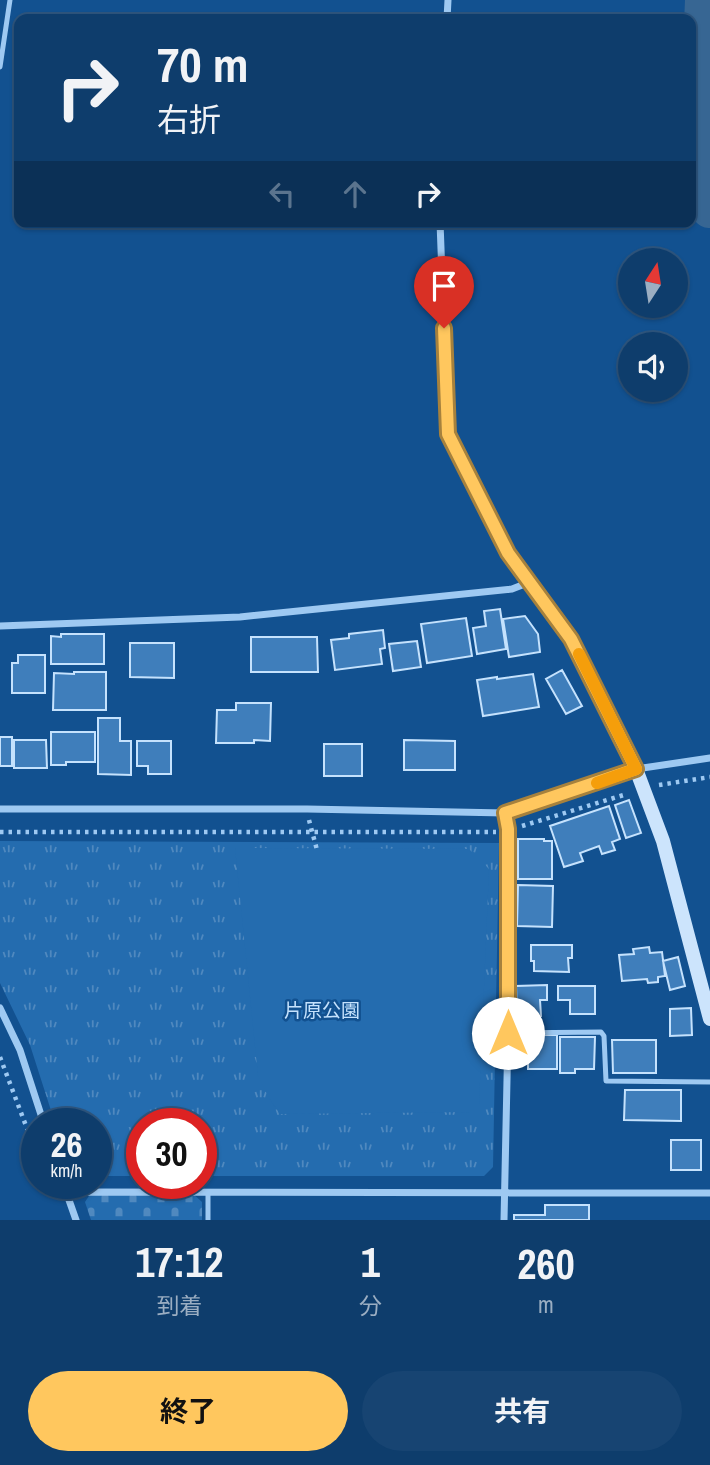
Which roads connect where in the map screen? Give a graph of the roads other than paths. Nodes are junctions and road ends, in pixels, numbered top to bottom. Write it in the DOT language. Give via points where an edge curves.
graph roads {
  1 [pos="10,0"];
  2 [pos="0,66"];
  3 [pos="440,228"];
  4 [pos="530,582"];
  5 [pos="0,626"];
  6 [pos="606,709"];
  7 [pos="710,758"];
  8 [pos="636,769"];
  9 [pos="0,809"];
  10 [pos="505,813"];
  11 [pos="708,1002"];
  12 [pos="0,1008"];
  13 [pos="710,1018"];
  14 [pos="508,1033"];
  15 [pos="710,1082"];
  16 [pos="39,1108"];
  17 [pos="217,1192"];
  18 [pos="504,1192"];
  19 [pos="710,1193"];
  20 [pos="68,1199"];
  21 [pos="208,1199"];
  22 [pos="76,1220"];
  23 [pos="208,1220"];
  24 [pos="504,1220"];
  1 -- 2 [label="lane"];
  3 -- 4 [label="street" via="448,434 508,553"];
  4 -- 5 [label="street" via="512,589 240,617"];
  4 -- 6 [label="street" via="571,639"];
  6 -- 8 [label="street"];
  7 -- 8 [label="street"];
  8 -- 10 [label="street"];
  8 -- 11 [label="street"];
  9 -- 10 [label="street"];
  10 -- 14 [label="street"];
  11 -- 13 [label="street"];
  12 -- 16 [label="street"];
  14 -- 15 [label="lane" via="601,1032 606,1081"];
  14 -- 18 [label="street"];
  17 -- 18 [label="street"];
  18 -- 19 [label="street"];
  18 -- 24 [label="street"];
  20 -- 22 [label="street"];
  21 -- 23 [label="lane"];
}
